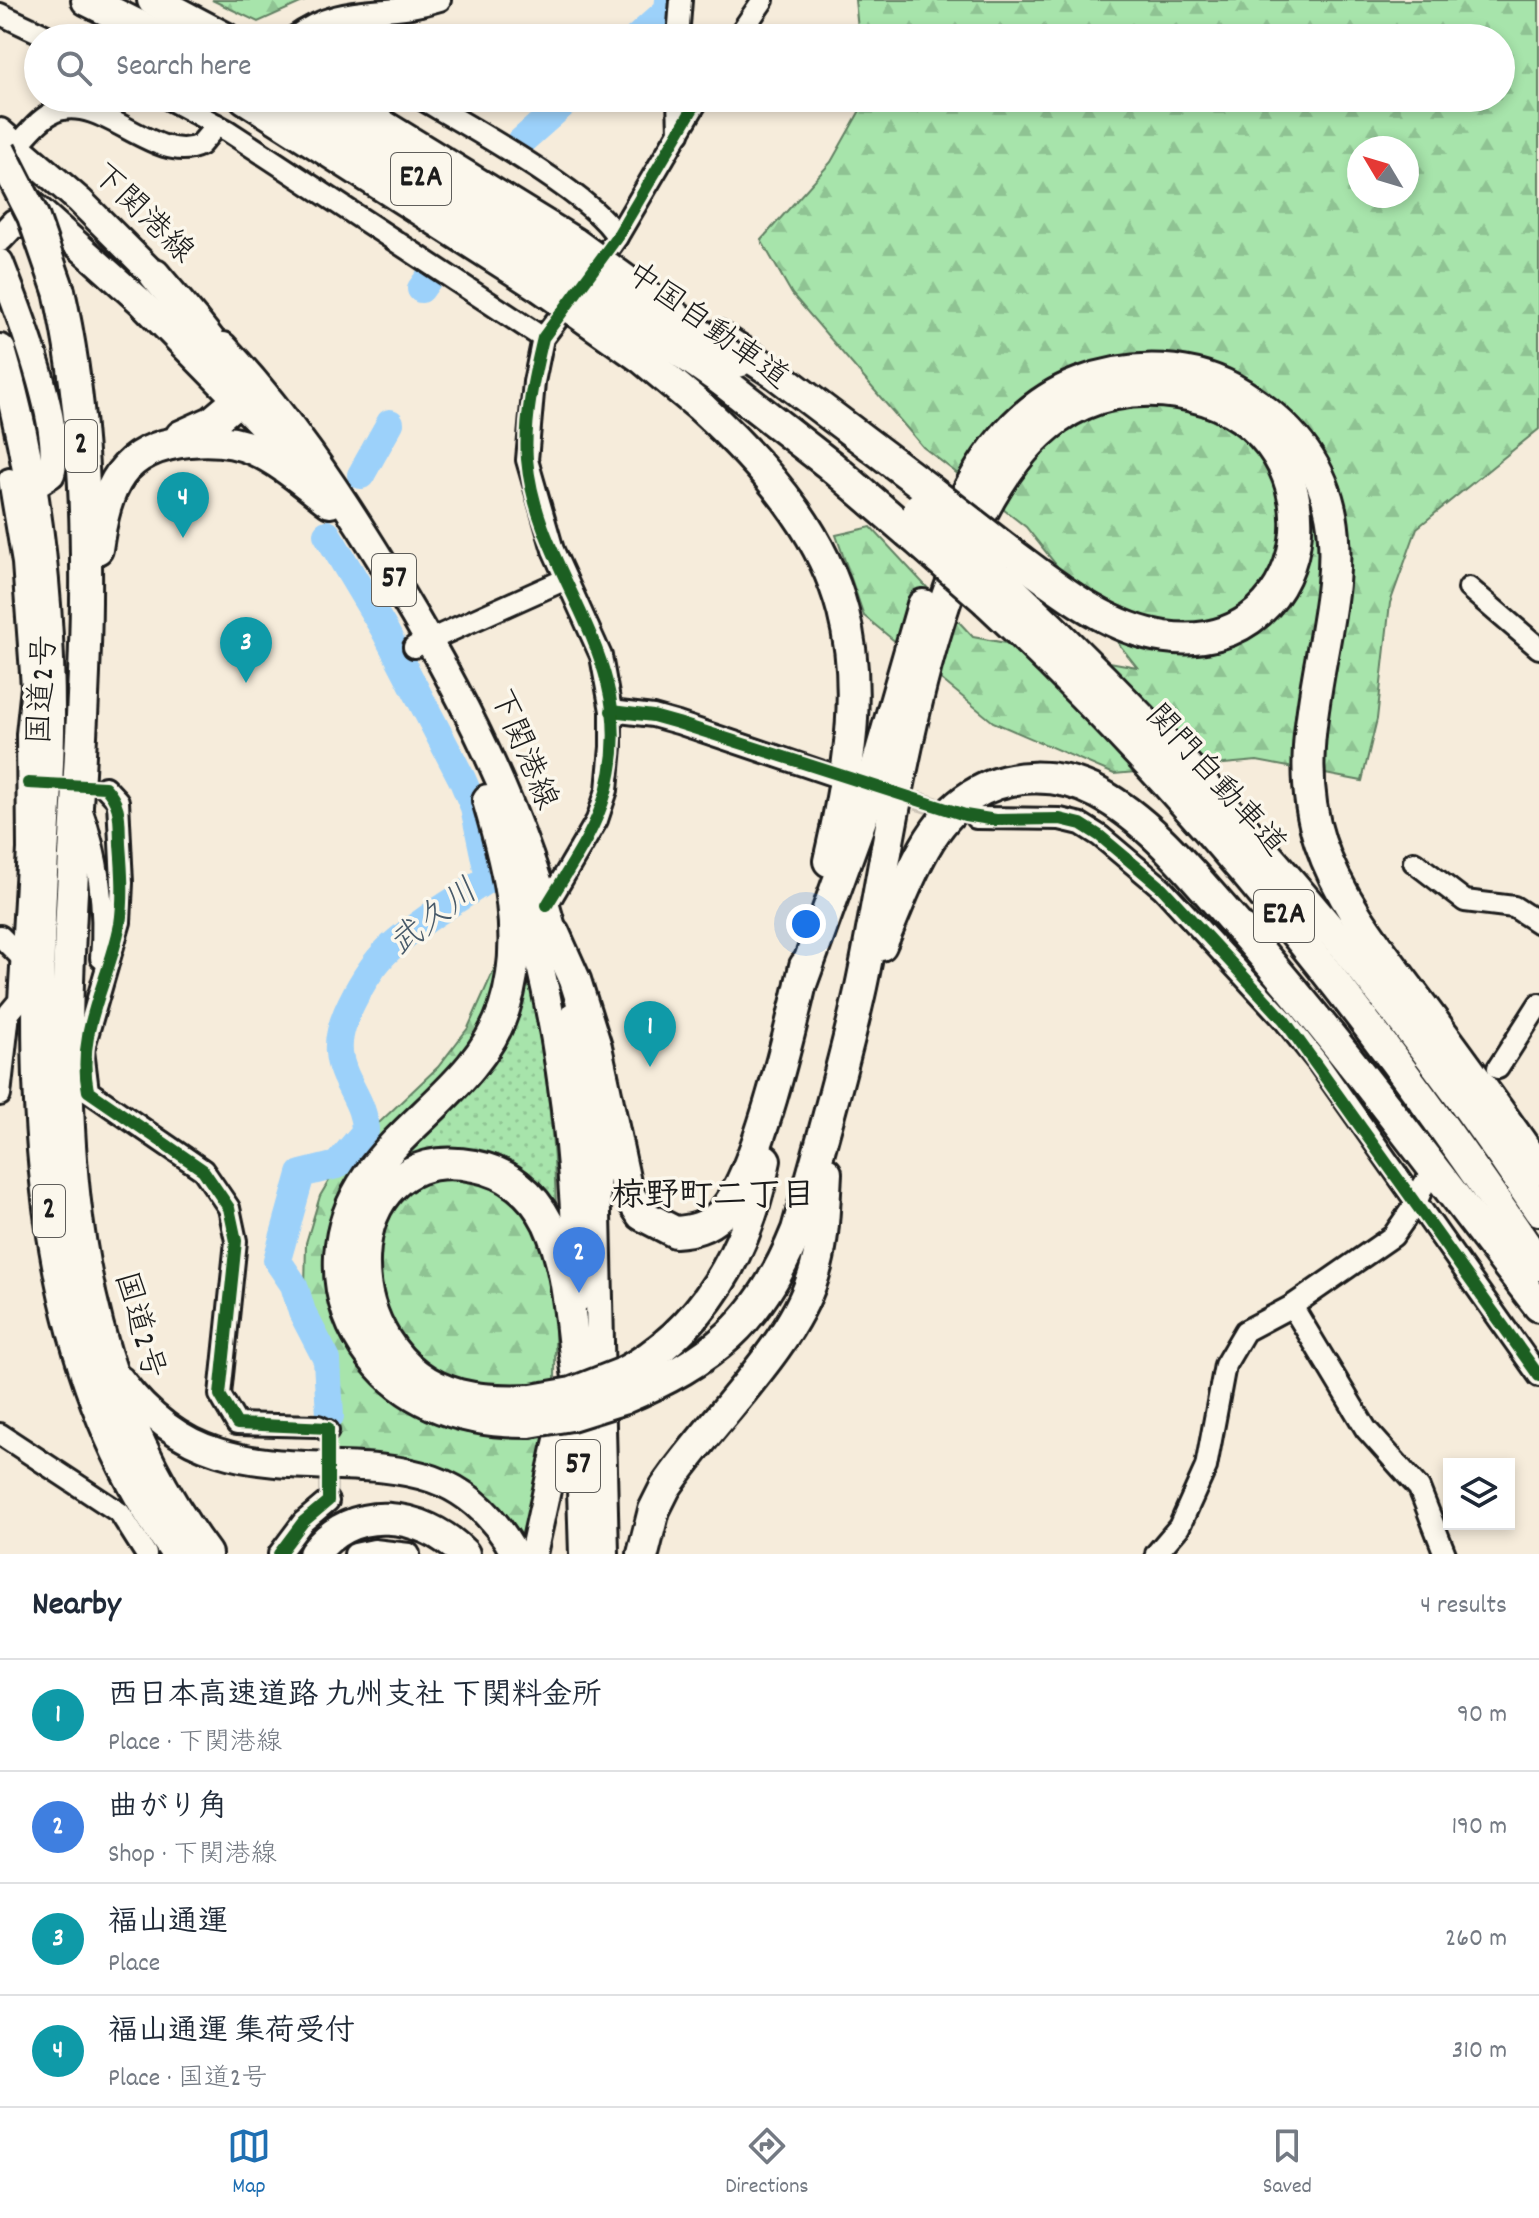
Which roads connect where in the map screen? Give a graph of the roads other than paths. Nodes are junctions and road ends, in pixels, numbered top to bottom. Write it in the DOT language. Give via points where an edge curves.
graph roads {
  1 [pos="153,0"];
  2 [pos="440,0"];
  3 [pos="681,0"];
  4 [pos="763,0"];
  5 [pos="100,7"];
  6 [pos="0,14"];
  7 [pos="128,24"];
  8 [pos="135,24"];
  9 [pos="198,24"];
  10 [pos="319,24"];
  11 [pos="679,24"];
  12 [pos="747,24"];
  13 [pos="24,25"];
  14 [pos="55,112"];
  15 [pos="89,112"];
  16 [pos="193,112"];
  17 [pos="236,112"];
  18 [pos="256,112"];
  19 [pos="305,112"];
  20 [pos="356,112"];
  21 [pos="444,112"];
  22 [pos="678,112"];
  23 [pos="691,112"];
  24 [pos="222,128"];
  25 [pos="679,133"];
  26 [pos="4,148"];
  27 [pos="0,176"];
  28 [pos="60,229"];
  29 [pos="0,238"];
  30 [pos="611,250"];
  31 [pos="1,264"];
  32 [pos="558,265"];
  33 [pos="155,275"];
  34 [pos="0,304"];
  35 [pos="543,338"];
  36 [pos="0,350"];
  37 [pos="729,371"];
  38 [pos="238,400"];
  39 [pos="17,412"];
  40 [pos="162,444"];
  41 [pos="13,481"];
  42 [pos="330,502"];
  43 [pos="918,509"];
  44 [pos="953,555"];
  45 [pos="998,577"];
  46 [pos="566,579"];
  47 [pos="1469,588"];
  48 [pos="86,602"];
  49 [pos="422,644"];
  50 [pos="1539,648"];
  51 [pos="611,711"];
  52 [pos="835,776"];
  53 [pos="105,787"];
  54 [pos="76,793"];
  55 [pos="488,800"];
  56 [pos="976,818"];
  57 [pos="1414,862"];
  58 [pos="551,919"];
  59 [pos="1539,923"];
  60 [pos="0,936"];
  61 [pos="21,957"];
  62 [pos="801,984"];
  63 [pos="860,990"];
  64 [pos="97,996"];
  65 [pos="1539,1004"];
  66 [pos="4,1025"];
  67 [pos="1498,1068"];
  68 [pos="771,1094"];
  69 [pos="0,1095"];
  70 [pos="830,1111"];
  71 [pos="1539,1169"];
  72 [pos="1420,1194"];
  73 [pos="1539,1210"];
  74 [pos="577,1229"];
  75 [pos="1539,1265"];
  76 [pos="1292,1306"];
  77 [pos="1539,1306"];
  78 [pos="568,1310"];
  79 [pos="96,1326"];
  80 [pos="1539,1376"];
  81 [pos="578,1377"];
  82 [pos="621,1387"];
  83 [pos="530,1411"];
  84 [pos="328,1431"];
  85 [pos="0,1434"];
  86 [pos="328,1501"];
  87 [pos="352,1540"];
  88 [pos="521,1553"];
  89 [pos="146,1554"];
  90 [pos="177,1554"];
  91 [pos="206,1554"];
  92 [pos="279,1554"];
  93 [pos="314,1554"];
  94 [pos="409,1554"];
  95 [pos="464,1554"];
  96 [pos="583,1554"];
  97 [pos="605,1554"];
  98 [pos="643,1554"];
  99 [pos="1156,1554"];
  100 [pos="1445,1554"];
  1 -- 9 [label="highway"];
  2 -- 10 [label="street" via="401,9 335,11"];
  3 -- 11 [label="street"];
  4 -- 12 [label="street"];
  5 -- 7 [label="highway"];
  5 -- 8 [label="highway"];
  6 -- 13 [label="street"];
  14 -- 26 [label="street"];
  15 -- 24 [label="street" via="178,150 200,145"];
  16 -- 24 [label="street"];
  17 -- 24 [label="street"];
  18 -- 32 [label="highway"];
  19 -- 32 [label="highway, 中国自動車道 / E2A"];
  20 -- 32 [label="highway, 中国自動車道 / E2A"];
  21 -- 30 [label="street" via="602,217"];
  22 -- 25 [label="street"];
  23 -- 25 [label="street"];
  24 -- 35 [label="street"];
  25 -- 30 [label="street"];
  26 -- 33 [label="main road, 下関港線 / 57"];
  26 -- 48 [label="highway, 国道2号 / 2, bridge" via="59,291 76,382"];
  27 -- 28 [label="main road, 下関港線 / 57"];
  28 -- 29 [label="main road" via="21,222 8,226"];
  28 -- 38 [label="main road, 下関港線 / 57"];
  30 -- 32 [label="highway, 中国自動車道 / E2A, bridge"];
  30 -- 35 [label="street"];
  30 -- 37 [label="highway, 中国自動車道 / E2A, bridge"];
  30 -- 43 [label="highway" via="776,374"];
  31 -- 41 [label="main road" via="32,351 55,452 51,474"];
  32 -- 37 [label="highway, 中国自動車道 / E2A, bridge"];
  32 -- 62 [label="highway, bridge" via="642,358 759,463 803,520 832,575 850,641 855,687 852,751"];
  33 -- 38 [label="highway" via="229,366 238,384"];
  33 -- 49 [label="main road, 下関港線 / 57" via="226,349 342,496"];
  34 -- 39 [label="main road" via="12,350"];
  35 -- 46 [label="street" via="527,460 542,520"];
  36 -- 39 [label="highway, 国道2号 / 2"];
  37 -- 43 [label="highway, 中国自動車道 / E2A" via="830,465"];
  38 -- 40 [label="highway" via="212,422"];
  38 -- 42 [label="main road, 下関港線 / 57"];
  39 -- 41 [label="highway, 国道2号 / 2"];
  40 -- 42 [label="highway" via="206,439 244,446"];
  40 -- 48 [label="highway" via="139,455 114,482"];
  41 -- 61 [label="street" via="31,673 32,783"];
  41 -- 90 [label="highway, 国道2号 / 2" via="43,587 48,688 39,1016 51,1234 67,1318 98,1409 144,1502"];
  42 -- 49 [label="main road, 下関港線 / 57"];
  43 -- 44 [label="highway, 中国自動車道 / E2A, bridge"];
  43 -- 45 [label="highway, bridge"];
  44 -- 45 [label="highway, 関門自動車道 / E2A, bridge"];
  45 -- 63 [label="highway" via="1049,582 1113,620 1165,637 1208,636 1247,618 1278,587 1297,547 1296,505 1281,462 1254,429 1215,404 1182,394 1144,390 1104,397 1061,416 1020,451 987,500 932,644"];
  45 -- 73 [label="highway, 関門自動車道 / E2A" via="1193,769 1277,866 1403,1022"];
  45 -- 75 [label="highway, 関門自動車道 / E2A" via="1074,683 1270,899 1385,1045"];
  46 -- 49 [label="street"];
  46 -- 51 [label="street" via="601,656"];
  47 -- 50 [label="street"];
  48 -- 54 [label="highway, 国道2号 / 2"];
  49 -- 55 [label="main road, 下関港線 / 57"];
  49 -- 58 [label="main road, 下関港線 / 57" via="484,745"];
  51 -- 52 [label="street" via="678,723"];
  51 -- 58 [label="street" via="607,790"];
  53 -- 64 [label="street" via="118,801 122,883 120,922"];
  54 -- 64 [label="street" via="91,835 104,930"];
  54 -- 79 [label="highway, 国道2号 / 2" via="65,988 67,1109 77,1233"];
  55 -- 74 [label="main road, 下関港線 / 57" via="514,864 552,1013 569,1123"];
  55 -- 83 [label="highway" via="513,905 512,973 503,1012 474,1061 361,1182 345,1223 340,1277 354,1328 373,1359 399,1385 464,1416"];
  56 -- 72 [label="street" via="1040,817 1081,824 1143,870 1284,1020"];
  57 -- 59 [label="street" via="1465,901 1514,907"];
  58 -- 68 [label="highway" via="596,1047 627,1192 653,1224 688,1231 721,1214 744,1177"];
  58 -- 97 [label="main road, 下関港線 / 57" via="583,1062 596,1172"];
  60 -- 61 [label="street"];
  61 -- 66 [label="street" via="19,1001"];
  62 -- 68 [label="highway"];
  62 -- 71 [label="highway" via="864,811 927,594 946,540 983,465 1017,423 1080,383 1150,369 1195,374 1257,405 1290,436 1316,473 1332,517 1336,562 1307,743 1308,793 1319,840 1359,920"];
  63 -- 70 [label="highway"];
  63 -- 77 [label="highway" via="920,860 955,808 985,789 1020,778 1056,779 1097,793 1159,841 1260,951"];
  64 -- 84 [label="street" via="83,1050 88,1091 203,1170 229,1208 236,1241 222,1359 220,1395 226,1407 237,1424 318,1426"];
  65 -- 67 [label="street"];
  66 -- 69 [label="street"];
  68 -- 82 [label="highway" via="755,1207 725,1275 676,1336"];
  70 -- 82 [label="highway" via="797,1230 768,1292 737,1329 701,1358"];
  70 -- 98 [label="highway" via="822,1233 805,1298 779,1341 665,1488"];
  72 -- 76 [label="street" via="1393,1236"];
  72 -- 80 [label="street"];
  74 -- 78 [label="main road"];
  74 -- 81 [label="main road, 下関港線 / 57"];
  76 -- 99 [label="street" via="1245,1331 1225,1365 1206,1467 1179,1527"];
  76 -- 100 [label="street" via="1366,1429 1419,1488"];
  78 -- 81 [label="highway"];
  78 -- 83 [label="highway" via="549,1226 528,1194 501,1174 469,1165 422,1170 397,1185 374,1214 362,1253 367,1298 400,1358 437,1386"];
  78 -- 88 [label="main road" via="561,1437"];
  79 -- 88 [label="main road" via="131,1393 161,1423 199,1446 266,1461 369,1466 422,1475 483,1508"];
  79 -- 91 [label="highway, 国道2号 / 2" via="144,1455"];
  81 -- 96 [label="main road, 下関港線 / 57"];
  82 -- 83 [label="highway, bridge" via="571,1415"];
  85 -- 89 [label="street" via="120,1513"];
  86 -- 92 [label="street" via="303,1522"];
  87 -- 93 [label="highway"];
  87 -- 94 [label="street"];
  87 -- 95 [label="highway" via="383,1518 418,1523"];
}
